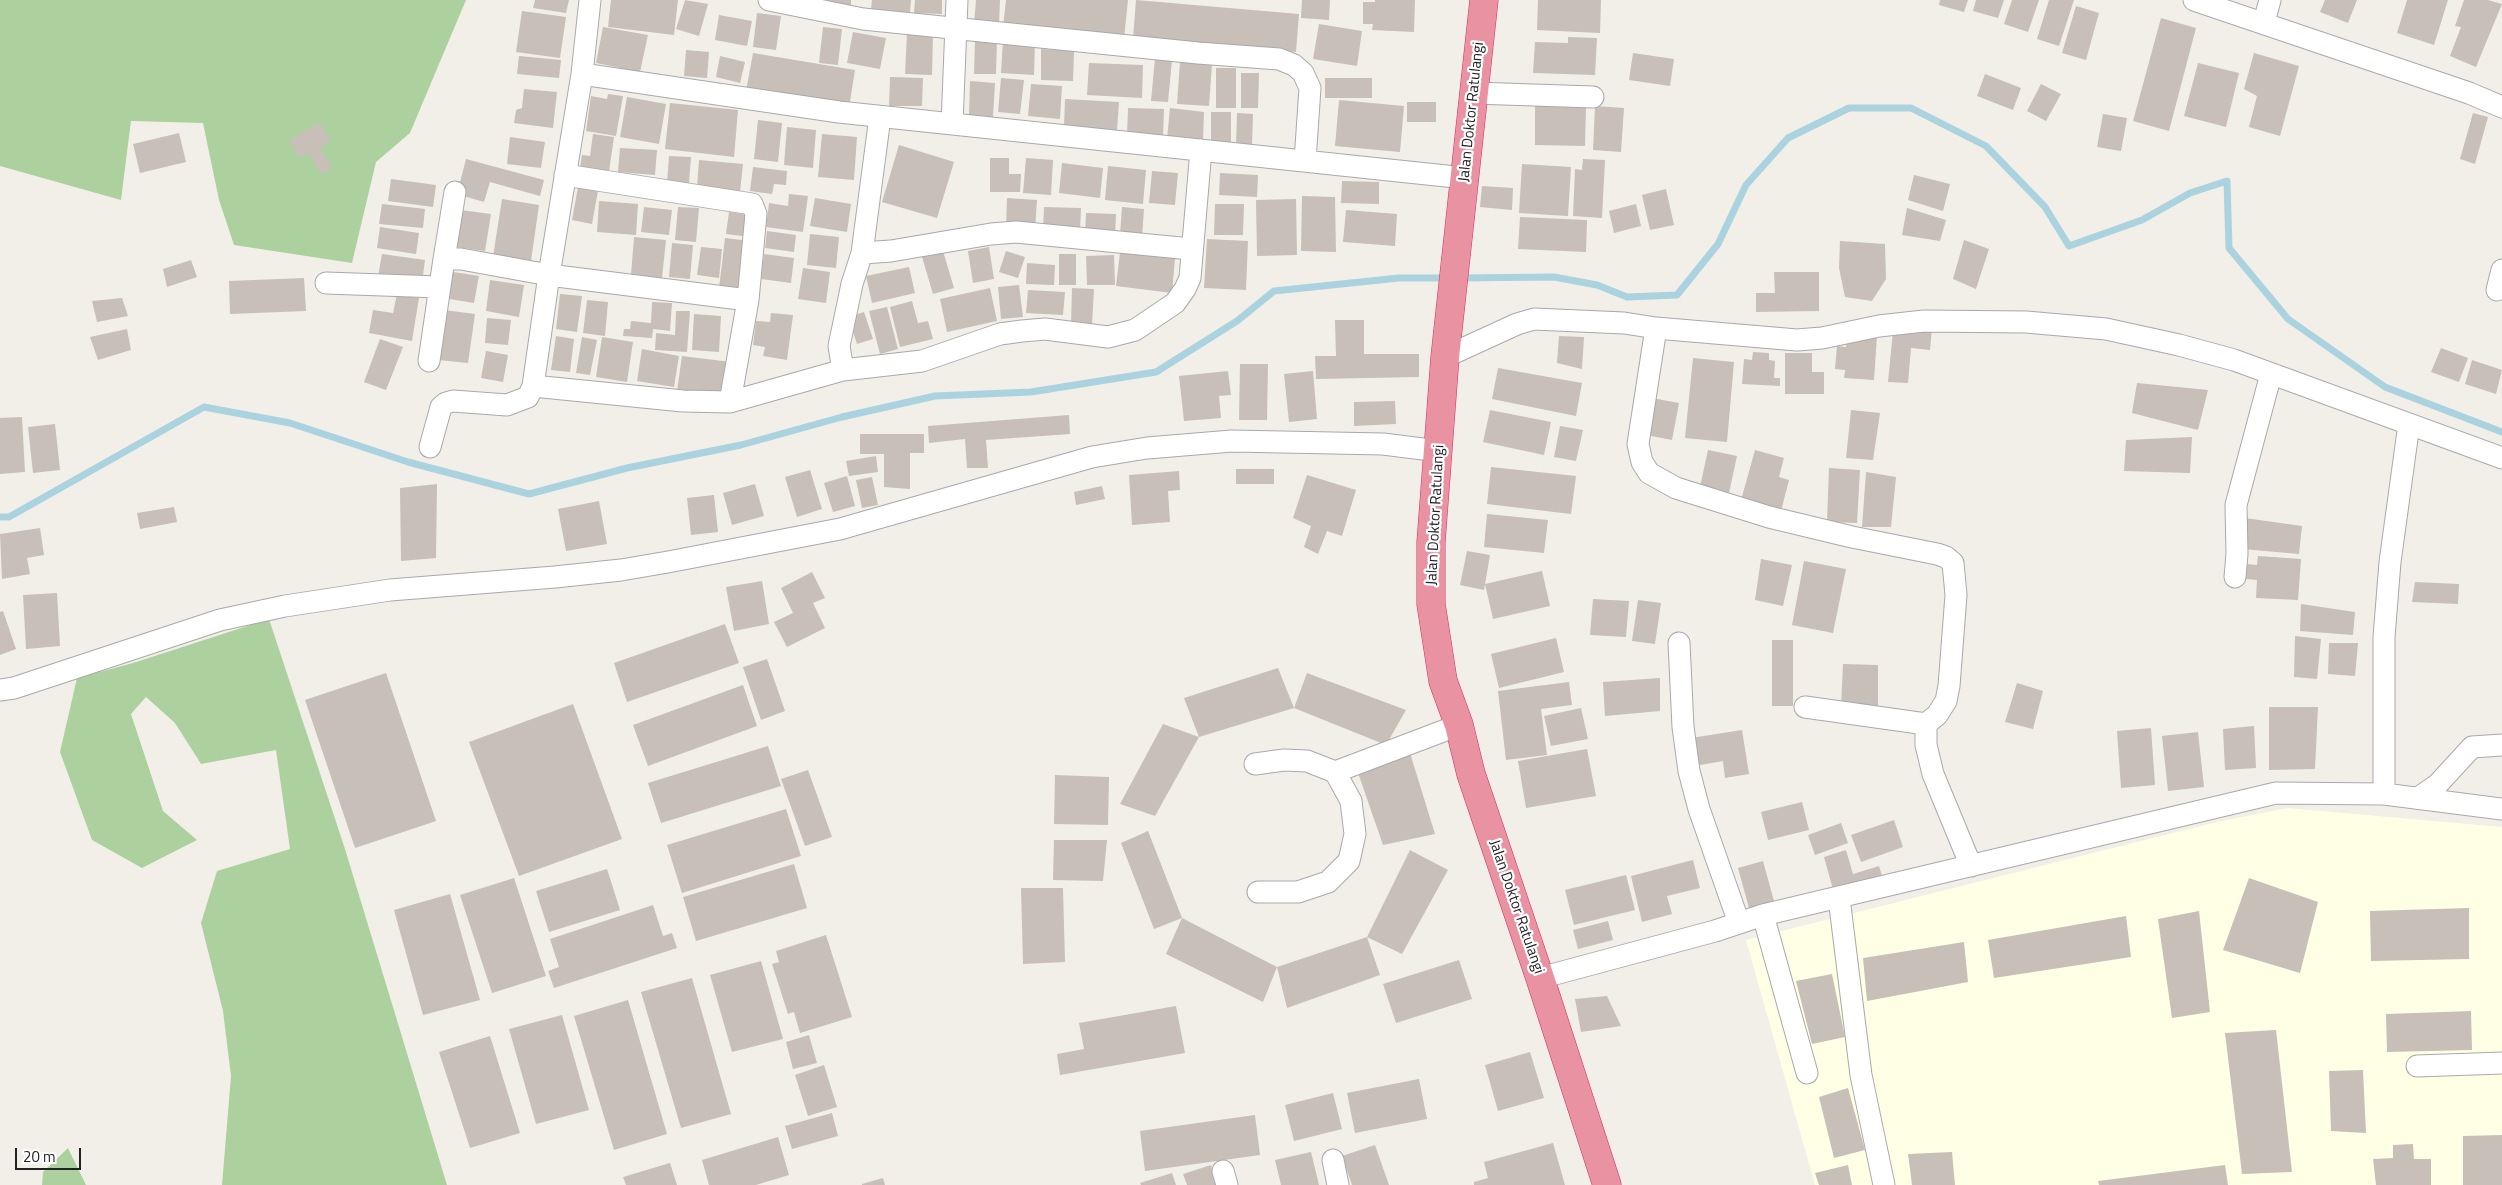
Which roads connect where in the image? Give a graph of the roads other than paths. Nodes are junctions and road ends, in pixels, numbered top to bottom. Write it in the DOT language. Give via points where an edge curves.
graph roads {
  1 [pos="590,0"];
  2 [pos="769,0"];
  3 [pos="957,0"];
  4 [pos="1484,0"];
  5 [pos="2270,0"];
  6 [pos="2198,1"];
  7 [pos="2264,22"];
  8 [pos="956,27"];
  9 [pos="582,74"];
  10 [pos="1474,93"];
  11 [pos="1593,97"];
  12 [pos="2502,107"];
  13 [pos="880,117"];
  14 [pos="952,124"];
  15 [pos="1201,150"];
  16 [pos="1305,161"];
  17 [pos="565,175"];
  18 [pos="1465,178"];
  19 [pos="455,192"];
  20 [pos="1191,249"];
  21 [pos="862,253"];
  22 [pos="444,259"];
  23 [pos="2502,270"];
  24 [pos="549,275"];
  25 [pos="326,283"];
  26 [pos="439,287"];
  27 [pos="2497,290"];
  28 [pos="748,300"];
  29 [pos="1656,328"];
  30 [pos="1446,357"];
  31 [pos="429,361"];
  32 [pos="843,370"];
  33 [pos="2271,374"];
  34 [pos="534,386"];
  35 [pos="730,402"];
  36 [pos="2409,424"];
  37 [pos="430,447"];
  38 [pos="1439,451"];
  39 [pos="2502,458"];
  40 [pos="2235,577"];
  41 [pos="1679,643"];
  42 [pos="0,690"];
  43 [pos="1805,708"];
  44 [pos="1926,724"];
  45 [pos="1459,726"];
  46 [pos="2502,745"];
  47 [pos="1254,764"];
  48 [pos="1335,772"];
  49 [pos="2384,794"];
  50 [pos="2418,798"];
  51 [pos="2502,809"];
  52 [pos="1971,866"];
  53 [pos="1258,892"];
  54 [pos="1838,898"];
  55 [pos="1763,915"];
  56 [pos="1739,923"];
  57 [pos="1540,978"];
  58 [pos="2502,1063"];
  59 [pos="2417,1066"];
  60 [pos="1807,1073"];
  61 [pos="1333,1160"];
  62 [pos="1338,1185"];
  63 [pos="1607,1185"];
  64 [pos="1884,1185"];
  1 -- 9 [label="street"];
  2 -- 8 [label="street" via="863,19"];
  3 -- 8 [label="street"];
  4 -- 10 [label="highway, Jalan Doktor Ratulangi"];
  5 -- 7 [label="street"];
  6 -- 7 [label="street"];
  7 -- 12 [label="street"];
  8 -- 14 [label="street"];
  8 -- 16 [label="street" via="1198,54 1279,59 1294,64 1310,88"];
  9 -- 13 [label="street"];
  9 -- 17 [label="street"];
  10 -- 11 [label="street"];
  10 -- 18 [label="highway, Jalan Doktor Ratulangi"];
  13 -- 14 [label="street"];
  13 -- 21 [label="street"];
  14 -- 15 [label="street"];
  15 -- 16 [label="street"];
  15 -- 20 [label="street"];
  16 -- 18 [label="street"];
  17 -- 24 [label="street"];
  17 -- 28 [label="street" via="752,204 756,214"];
  18 -- 30 [label="highway, Jalan Doktor Ratulangi"];
  19 -- 22 [label="street"];
  20 -- 21 [label="street" via="1016,232"];
  20 -- 32 [label="street" via="1190,278 1175,303 1123,335 1108,337 1045,329 1022,330 1000,334 922,361"];
  21 -- 32 [label="street" via="839,346"];
  22 -- 24 [label="street" via="462,259"];
  22 -- 26 [label="street"];
  23 -- 27 [label="street"];
  24 -- 28 [label="street"];
  24 -- 34 [label="street"];
  25 -- 26 [label="street"];
  26 -- 31 [label="street"];
  28 -- 35 [label="street"];
  29 -- 30 [label="street" via="1624,323 1534,320 1517,324"];
  29 -- 33 [label="street" via="1797,340 1924,321 2036,323 2106,329 2188,347"];
  29 -- 44 [label="street" via="1638,444 1642,462 1649,473 1676,488 1770,517 1937,554 1953,564 1956,595 1949,686 1946,701"];
  30 -- 38 [label="highway, Jalan Doktor Ratulangi"];
  32 -- 35 [label="street"];
  33 -- 36 [label="street"];
  33 -- 40 [label="street" via="2236,505"];
  34 -- 35 [label="street" via="684,401"];
  34 -- 37 [label="street" via="528,397 506,405 446,403 441,407"];
  36 -- 39 [label="street"];
  36 -- 49 [label="street" via="2390,562 2384,637"];
  38 -- 42 [label="street" via="1383,444 1232,441 1147,448 1092,457 840,529 668,562 554,577 390,590 238,616"];
  38 -- 45 [label="highway, Jalan Doktor Ratulangi" via="1431,542 1432,604 1443,681"];
  41 -- 56 [label="street" via="1688,771"];
  43 -- 44 [label="street"];
  44 -- 52 [label="street" via="1928,760"];
  45 -- 48 [label="street"];
  45 -- 57 [label="highway, Jalan Doktor Ratulangi" via="1471,774"];
  46 -- 50 [label="street" via="2472,747 2437,785"];
  47 -- 48 [label="street" via="1307,761"];
  48 -- 53 [label="street" via="1351,801 1355,834 1350,861 1328,882 1298,892"];
  49 -- 50 [label="street"];
  49 -- 52 [label="street" via="2276,793"];
  50 -- 51 [label="street"];
  52 -- 54 [label="street"];
  54 -- 55 [label="street"];
  54 -- 64 [label="street" via="1861,1074"];
  55 -- 56 [label="street"];
  55 -- 60 [label="street"];
  56 -- 57 [label="street"];
  57 -- 63 [label="highway, Jalan Doktor Ratulangi"];
  58 -- 59 [label="street"];
  61 -- 62 [label="street"];
}
